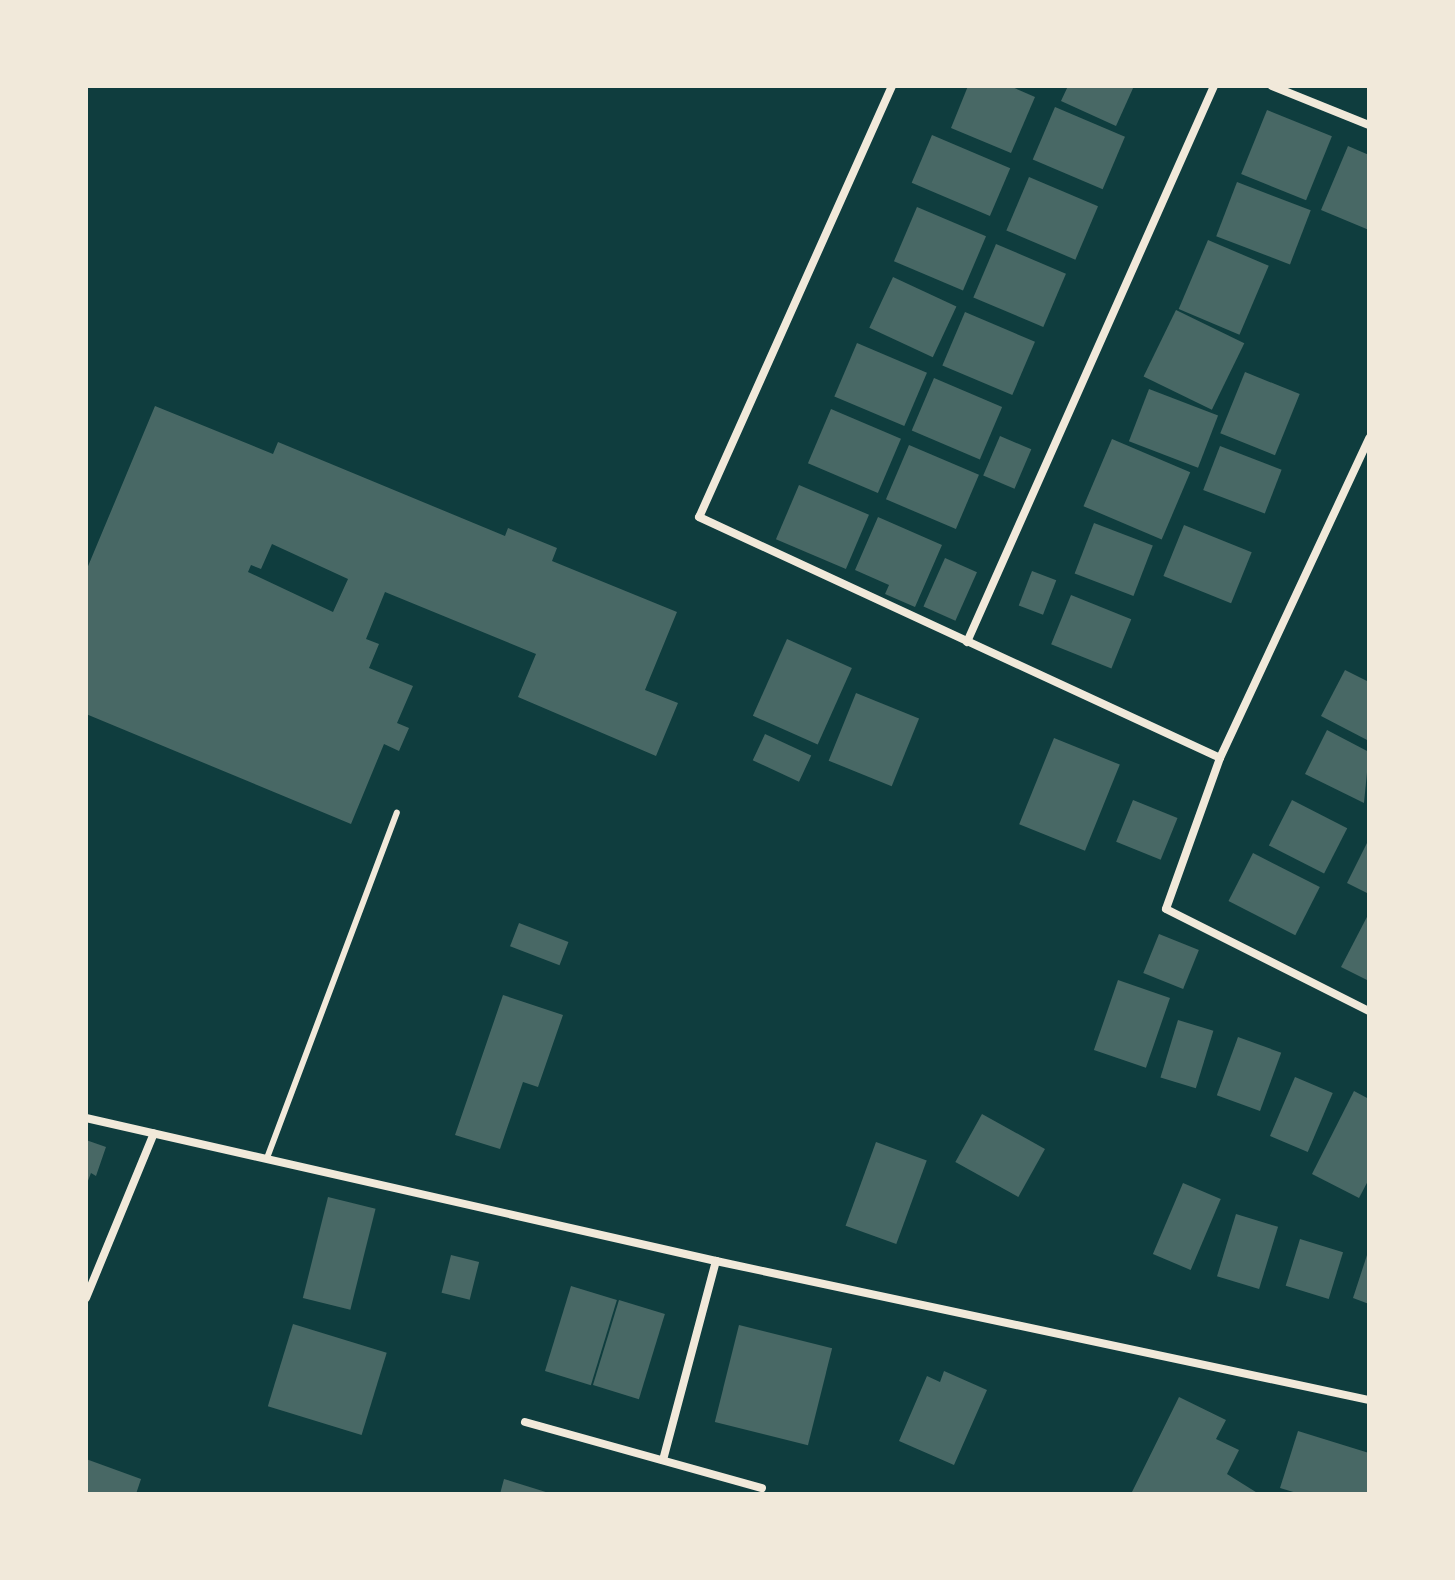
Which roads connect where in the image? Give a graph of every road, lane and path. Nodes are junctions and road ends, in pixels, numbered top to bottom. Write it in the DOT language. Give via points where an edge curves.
graph roads {
  1 [pos="892,86"];
  2 [pos="1214,86"];
  3 [pos="1272,86"];
  4 [pos="1369,125"];
  5 [pos="1369,438"];
  6 [pos="967,642"];
  7 [pos="1220,758"];
  8 [pos="397,813"];
  9 [pos="1369,1011"];
  10 [pos="86,1118"];
  11 [pos="154,1133"];
  12 [pos="267,1158"];
  13 [pos="716,1261"];
  14 [pos="86,1298"];
  15 [pos="1369,1400"];
  16 [pos="525,1422"];
  17 [pos="663,1460"];
  18 [pos="762,1488"];
  1 -- 6 [label="street" via="699,517"];
  2 -- 6 [label="street"];
  3 -- 4 [label="street"];
  5 -- 7 [label="street"];
  6 -- 7 [label="street"];
  7 -- 9 [label="street" via="1166,909"];
  8 -- 12 [label="lane"];
  10 -- 11 [label="street"];
  11 -- 12 [label="street"];
  11 -- 14 [label="street"];
  12 -- 13 [label="street"];
  13 -- 15 [label="street"];
  13 -- 17 [label="street"];
  16 -- 17 [label="street"];
  17 -- 18 [label="street"];
}
